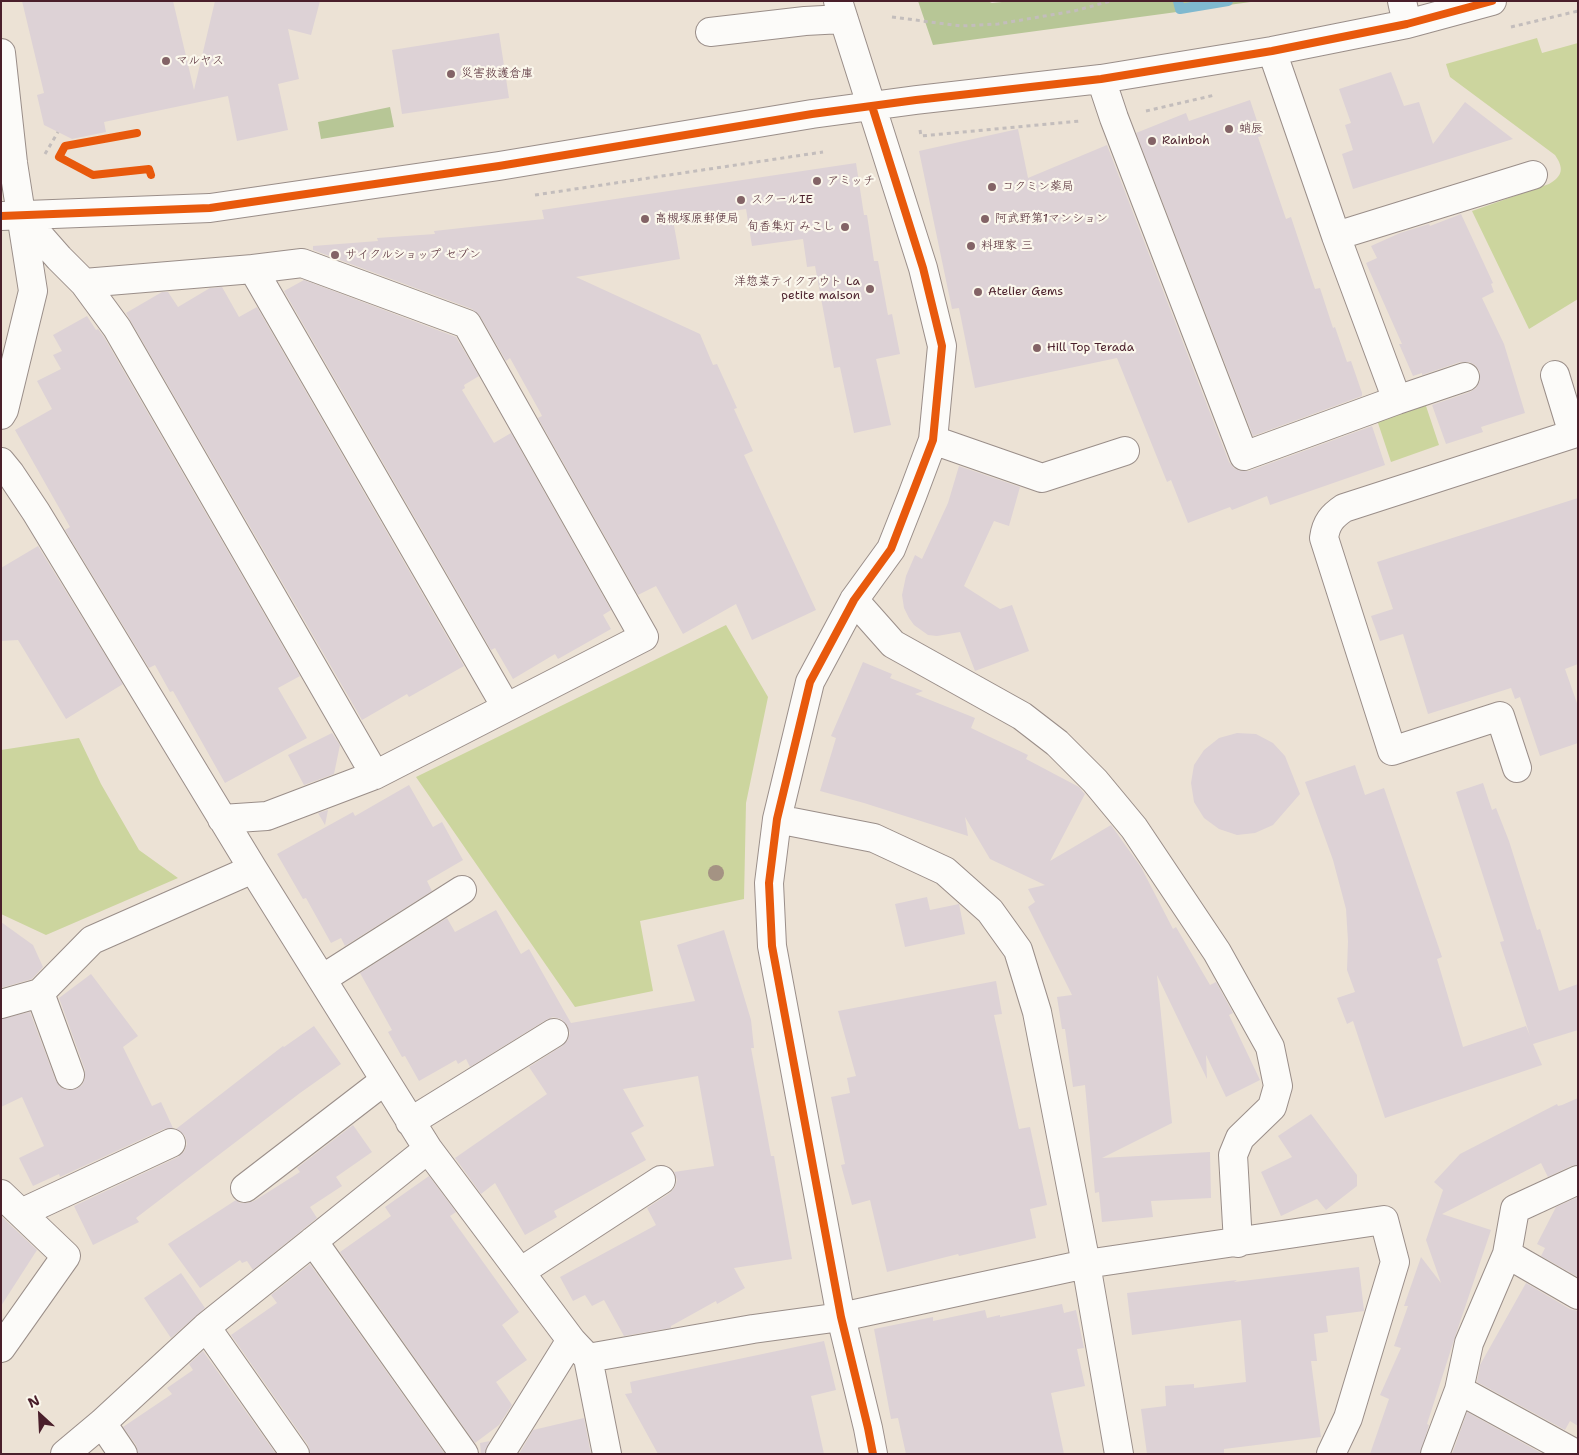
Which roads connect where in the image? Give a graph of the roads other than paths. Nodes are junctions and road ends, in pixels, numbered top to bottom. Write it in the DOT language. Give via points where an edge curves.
graph roads {
  1 [pos="1492,1"];
  2 [pos="841,10"];
  3 [pos="1404,12"];
  4 [pos="710,32"];
  5 [pos="1272,51"];
  6 [pos="1,53"];
  7 [pos="1101,79"];
  8 [pos="872,106"];
  9 [pos="1533,175"];
  10 [pos="12,216"];
  11 [pos="1336,236"];
  12 [pos="253,269"];
  13 [pos="84,283"];
  14 [pos="1555,375"];
  15 [pos="1465,377"];
  16 [pos="1397,400"];
  17 [pos="2,411"];
  18 [pos="1576,433"];
  19 [pos="934,440"];
  20 [pos="1125,451"];
  21 [pos="1,462"];
  22 [pos="854,600"];
  23 [pos="506,707"];
  24 [pos="1516,768"];
  25 [pos="375,775"];
  26 [pos="222,818"];
  27 [pos="777,819"];
  28 [pos="253,869"];
  29 [pos="462,890"];
  30 [pos="322,979"];
  31 [pos="40,993"];
  32 [pos="1,1004"];
  33 [pos="554,1033"];
  34 [pos="70,1075"];
  35 [pos="384,1081"];
  36 [pos="410,1122"];
  37 [pos="171,1143"];
  38 [pos="428,1149"];
  39 [pos="662,1180"];
  40 [pos="1578,1180"];
  41 [pos="244,1188"];
  42 [pos="1,1194"];
  43 [pos="21,1213"];
  44 [pos="313,1240"];
  45 [pos="1238,1243"];
  46 [pos="1507,1254"];
  47 [pos="1086,1264"];
  48 [pos="520,1272"];
  49 [pos="1578,1296"];
  50 [pos="841,1317"];
  51 [pos="206,1327"];
  52 [pos="1,1348"];
  53 [pos="579,1349"];
  54 [pos="1459,1390"];
  55 [pos="102,1423"];
  56 [pos="65,1454"];
  57 [pos="123,1454"];
  58 [pos="295,1454"];
  59 [pos="464,1454"];
  60 [pos="500,1454"];
  61 [pos="607,1454"];
  62 [pos="872,1454"];
  63 [pos="1119,1454"];
  64 [pos="1331,1454"];
  65 [pos="1435,1454"];
  66 [pos="1576,1454"];
  1 -- 3 [label="street"];
  2 -- 4 [label="street" via="805,21"];
  2 -- 8 [label="street"];
  3 -- 5 [label="street"];
  5 -- 7 [label="street"];
  5 -- 11 [label="street"];
  6 -- 10 [label="street" via="14,163"];
  7 -- 8 [label="street"];
  7 -- 16 [label="street" via="1244,456"];
  8 -- 10 [label="street" via="210,208"];
  8 -- 19 [label="street" via="924,268 942,346"];
  9 -- 11 [label="street"];
  10 -- 13 [label="street"];
  10 -- 17 [label="street" via="33,291"];
  11 -- 16 [label="street"];
  12 -- 13 [label="street"];
  12 -- 23 [label="street"];
  12 -- 23 [label="street" via="302,263 467,324 644,637"];
  13 -- 25 [label="street" via="117,328"];
  14 -- 18 [label="street"];
  15 -- 16 [label="street"];
  18 -- 24 [label="street" via="1344,508 1329,520 1325,528 1324,538 1392,751 1500,716"];
  19 -- 20 [label="street" via="1042,478"];
  19 -- 22 [label="street" via="890,549"];
  21 -- 26 [label="street" via="36,512"];
  22 -- 27 [label="street" via="810,682"];
  22 -- 45 [label="street" via="893,644 1022,716 1058,743 1134,828 1217,952 1270,1047 1278,1086 1272,1106 1240,1138 1233,1155"];
  23 -- 25 [label="street"];
  25 -- 26 [label="street" via="267,816"];
  26 -- 28 [label="street"];
  27 -- 47 [label="street" via="874,838 945,870 990,911 1018,950 1037,1012"];
  27 -- 50 [label="street" via="769,882 772,946"];
  28 -- 30 [label="street"];
  28 -- 31 [label="street" via="92,940"];
  29 -- 30 [label="street"];
  30 -- 35 [label="street"];
  31 -- 32 [label="street"];
  31 -- 34 [label="street"];
  33 -- 36 [label="street"];
  35 -- 36 [label="street"];
  35 -- 41 [label="street"];
  36 -- 38 [label="street"];
  37 -- 43 [label="street"];
  38 -- 44 [label="street"];
  38 -- 48 [label="street"];
  39 -- 48 [label="street"];
  40 -- 46 [label="street" via="1515,1209"];
  42 -- 43 [label="street"];
  43 -- 52 [label="street" via="66,1256"];
  44 -- 51 [label="street"];
  44 -- 59 [label="street"];
  45 -- 47 [label="street"];
  45 -- 64 [label="street" via="1384,1220 1395,1262 1348,1418"];
  46 -- 49 [label="street"];
  46 -- 54 [label="street" via="1470,1343"];
  47 -- 50 [label="street"];
  47 -- 63 [label="street"];
  48 -- 53 [label="street"];
  50 -- 53 [label="street"];
  50 -- 62 [label="street"];
  51 -- 55 [label="street"];
  51 -- 58 [label="street"];
  53 -- 60 [label="street"];
  53 -- 61 [label="street"];
  54 -- 65 [label="street"];
  54 -- 66 [label="street"];
  55 -- 56 [label="street"];
  55 -- 57 [label="street"];
}
